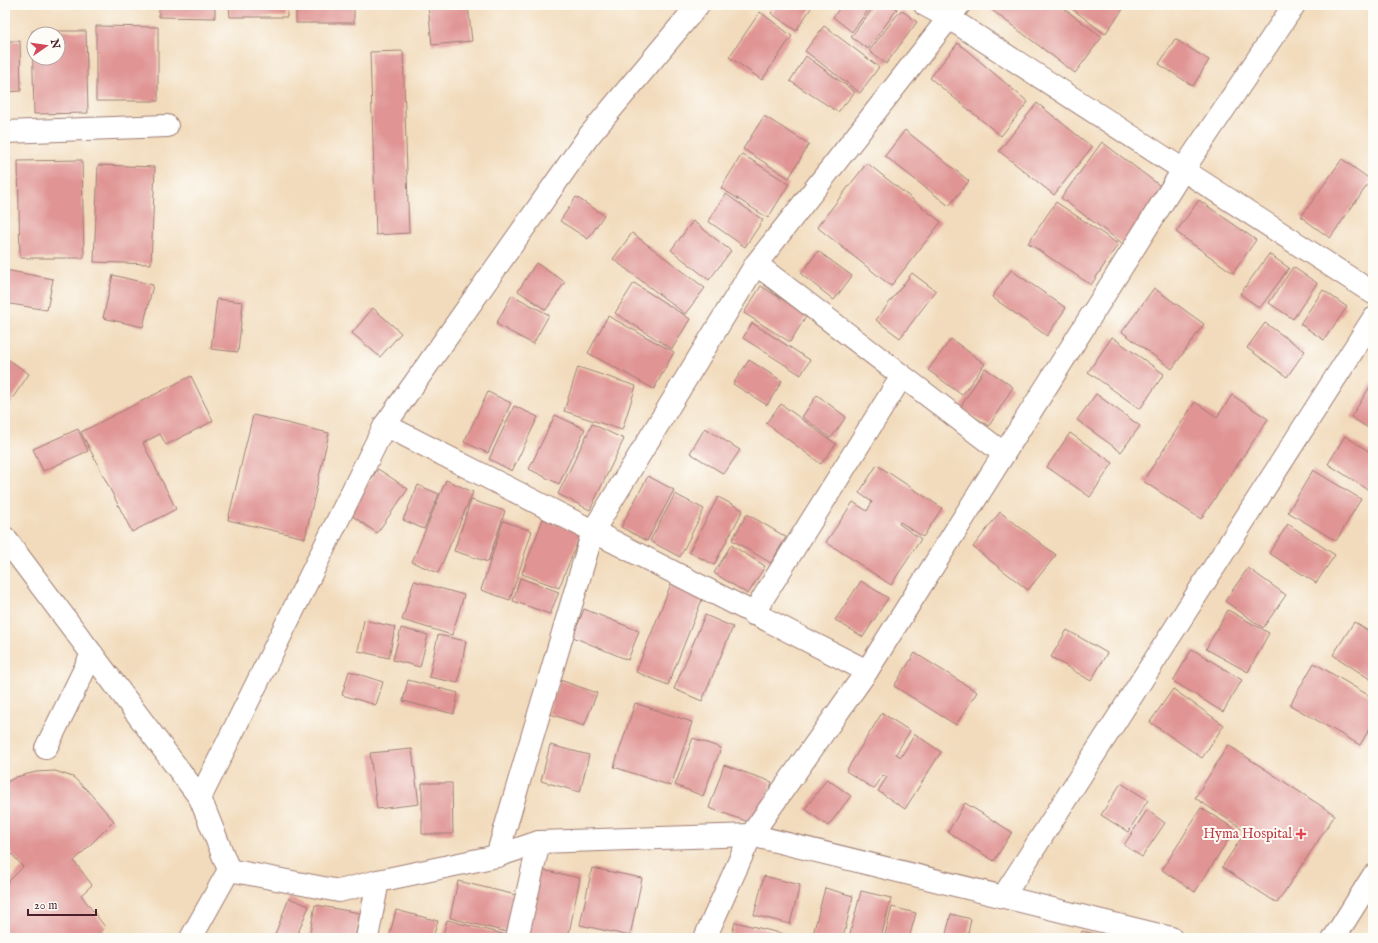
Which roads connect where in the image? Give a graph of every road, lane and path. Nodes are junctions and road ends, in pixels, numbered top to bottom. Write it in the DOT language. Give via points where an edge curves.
graph roads {
  1 [pos="698,5"];
  2 [pos="925,5"];
  3 [pos="1294,5"];
  4 [pos="954,12"];
  5 [pos="167,126"];
  6 [pos="5,132"];
  7 [pos="1183,170"];
  8 [pos="756,264"];
  9 [pos="1373,293"];
  10 [pos="1373,319"];
  11 [pos="902,376"];
  12 [pos="385,425"];
  13 [pos="1003,453"];
  14 [pos="593,531"];
  15 [pos="5,538"];
  16 [pos="753,614"];
  17 [pos="92,654"];
  18 [pos="867,670"];
  19 [pos="46,748"];
  20 [pos="200,798"];
  21 [pos="751,835"];
  22 [pos="539,842"];
  23 [pos="497,856"];
  24 [pos="229,870"];
  25 [pos="1373,876"];
  26 [pos="378,881"];
  27 [pos="1003,897"];
  28 [pos="191,938"];
  29 [pos="367,938"];
  30 [pos="517,938"];
  31 [pos="705,938"];
  32 [pos="1171,938"];
  33 [pos="1334,938"];
  1 -- 12 [label="street" via="588,137"];
  2 -- 4 [label="street"];
  3 -- 7 [label="street"];
  4 -- 7 [label="street"];
  4 -- 8 [label="street"];
  5 -- 6 [label="street"];
  7 -- 9 [label="street"];
  7 -- 13 [label="street"];
  8 -- 11 [label="street"];
  8 -- 14 [label="street"];
  10 -- 27 [label="street"];
  11 -- 13 [label="street"];
  11 -- 16 [label="street"];
  12 -- 14 [label="street"];
  12 -- 20 [label="street"];
  13 -- 18 [label="street"];
  14 -- 16 [label="street"];
  14 -- 23 [label="street"];
  15 -- 17 [label="street"];
  16 -- 18 [label="street"];
  17 -- 19 [label="street"];
  17 -- 20 [label="street"];
  18 -- 21 [label="street"];
  20 -- 24 [label="street"];
  21 -- 22 [label="street"];
  21 -- 27 [label="street"];
  21 -- 31 [label="street"];
  22 -- 23 [label="street"];
  22 -- 30 [label="street"];
  23 -- 26 [label="street"];
  24 -- 26 [label="street" via="339,891"];
  24 -- 28 [label="street"];
  25 -- 33 [label="street"];
  26 -- 29 [label="street"];
  27 -- 32 [label="street"];
}
